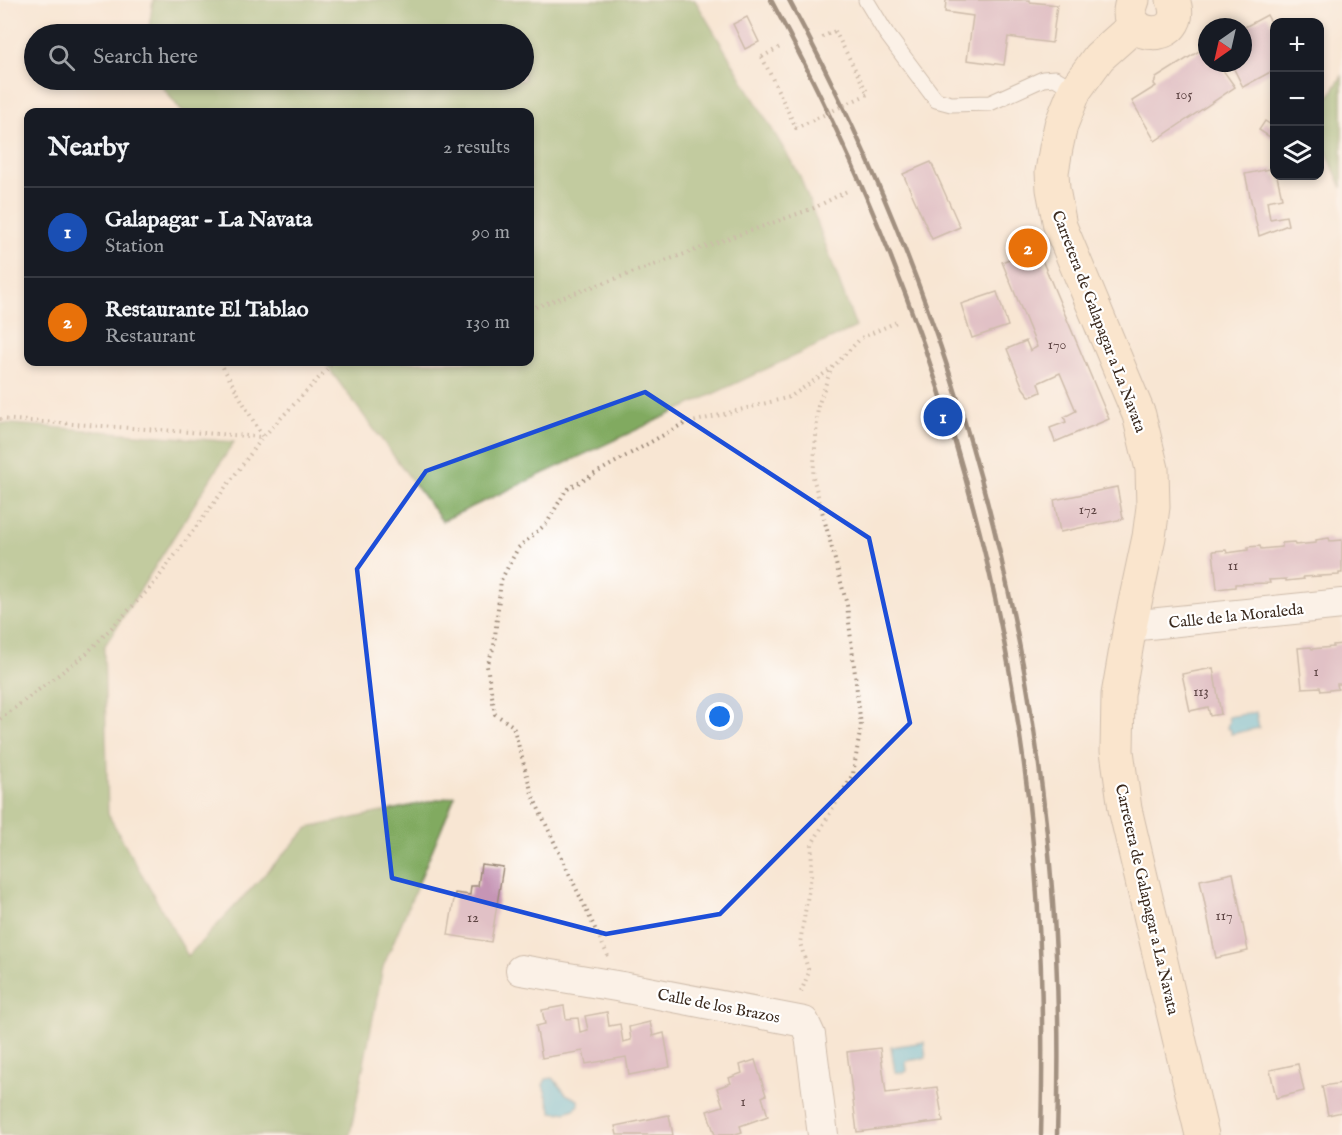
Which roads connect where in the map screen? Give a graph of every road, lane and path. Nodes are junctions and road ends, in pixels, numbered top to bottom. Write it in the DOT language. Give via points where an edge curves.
graph roads {
  1 [pos="866,0"];
  2 [pos="1175,1"];
  3 [pos="1134,12"];
  4 [pos="822,37"];
  5 [pos="780,47"];
  6 [pos="1075,90"];
  7 [pos="847,191"];
  8 [pos="534,308"];
  9 [pos="899,321"];
  10 [pos="222,366"];
  11 [pos="330,366"];
  12 [pos="831,369"];
  13 [pos="0,419"];
  14 [pos="263,437"];
  15 [pos="1342,604"];
  16 [pos="1130,626"];
  17 [pos="0,719"];
  18 [pos="520,970"];
  19 [pos="622,987"];
  20 [pos="791,1019"];
  21 [pos="823,1135"];
  22 [pos="1202,1135"];
  1 -- 6 [label="lane" via="936,100 951,104 990,103 1043,79 1055,78"];
  2 -- 3 [label="main road" via="1172,23 1161,32 1147,33"];
  3 -- 6 [label="main road, Carretera de Galapagar a La Navata"];
  4 -- 5 [label="path, bridge" via="835,31 868,94 796,128 762,57"];
  6 -- 16 [label="main road, Carretera de Galapagar a La Navata" via="1061,125 1054,161 1056,210 1073,260 1139,415 1152,469 1153,507"];
  7 -- 8 [label="path" via="814,208"];
  9 -- 12 [label="path" via="861,338"];
  10 -- 14 [label="path"];
  11 -- 14 [label="path"];
  12 -- 19 [label="path" via="790,397 681,425 575,484 566,490 547,523 518,548 501,580 494,646 487,666 495,714 513,726 532,797"];
  12 -- 20 [label="path" via="818,406 813,477 847,605 861,726 853,774 812,844 800,943 809,972"];
  13 -- 14 [label="path"];
  14 -- 17 [label="path" via="152,586 87,654"];
  15 -- 16 [label="street, Calle de la Moraleda"];
  16 -- 22 [label="main road, Carretera de Galapagar a La Navata" via="1118,695 1120,779"];
  18 -- 19 [label="street, Calle de los Brazos"];
  19 -- 20 [label="street, Calle de los Brazos"];
  20 -- 21 [label="street, Calle de los Brazos" via="804,1022 810,1035"];
}
